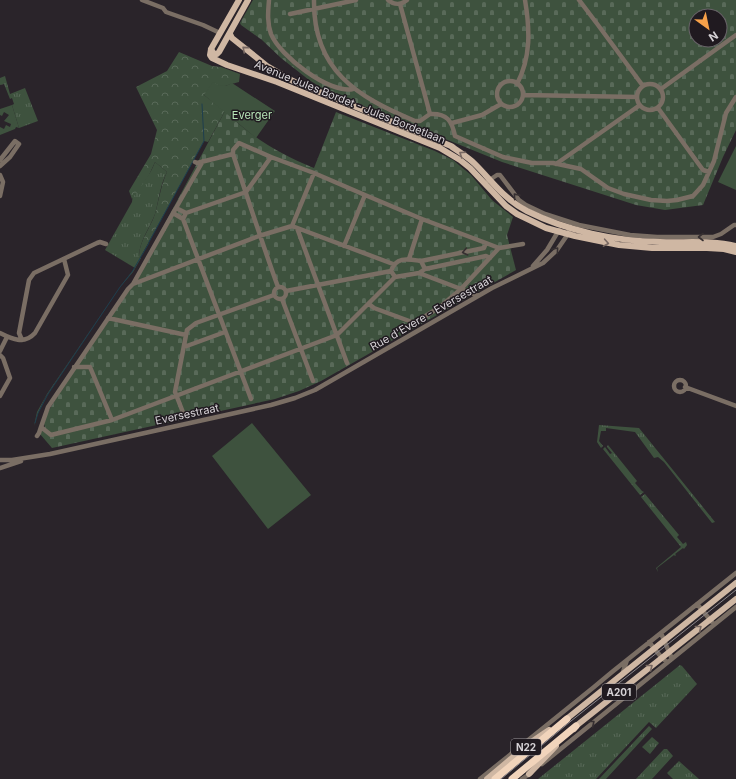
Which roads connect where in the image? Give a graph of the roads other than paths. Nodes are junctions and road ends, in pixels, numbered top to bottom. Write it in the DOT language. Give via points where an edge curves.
graph roads {
  1 [pos="142,0"];
  2 [pos="239,0"];
  3 [pos="248,0"];
  4 [pos="269,0"];
  5 [pos="314,0"];
  6 [pos="356,0"];
  7 [pos="388,0"];
  8 [pos="407,0"];
  9 [pos="525,0"];
  10 [pos="578,0"];
  11 [pos="400,4"];
  12 [pos="314,9"];
  13 [pos="290,14"];
  14 [pos="230,15"];
  15 [pos="237,18"];
  16 [pos="220,33"];
  17 [pos="230,34"];
  18 [pos="736,35"];
  19 [pos="211,49"];
  20 [pos="517,84"];
  21 [pos="643,86"];
  22 [pos="354,89"];
  23 [pos="661,89"];
  24 [pos="523,95"];
  25 [pos="637,97"];
  26 [pos="736,97"];
  27 [pos="501,104"];
  28 [pos="640,105"];
  29 [pos="658,108"];
  30 [pos="430,114"];
  31 [pos="452,124"];
  32 [pos="233,154"];
  33 [pos="270,157"];
  34 [pos="0,160"];
  35 [pos="203,161"];
  36 [pos="195,162"];
  37 [pos="556,164"];
  38 [pos="0,166"];
  39 [pos="709,172"];
  40 [pos="314,173"];
  41 [pos="0,175"];
  42 [pos="488,182"];
  43 [pos="246,192"];
  44 [pos="365,194"];
  45 [pos="0,196"];
  46 [pos="176,208"];
  47 [pos="173,213"];
  48 [pos="186,213"];
  49 [pos="183,219"];
  50 [pos="422,219"];
  51 [pos="562,222"];
  52 [pos="736,225"];
  53 [pos="295,227"];
  54 [pos="570,227"];
  55 [pos="558,232"];
  56 [pos="568,234"];
  57 [pos="259,236"];
  58 [pos="106,244"];
  59 [pos="523,244"];
  60 [pos="485,245"];
  61 [pos="344,246"];
  62 [pos="499,248"];
  63 [pos="736,250"];
  64 [pos="488,257"];
  65 [pos="64,259"];
  66 [pos="198,259"];
  67 [pos="409,259"];
  68 [pos="422,261"];
  69 [pos="393,264"];
  70 [pos="529,269"];
  71 [pos="424,270"];
  72 [pos="391,271"];
  73 [pos="419,272"];
  74 [pos="395,277"];
  75 [pos="133,284"];
  76 [pos="318,285"];
  77 [pos="278,287"];
  78 [pos="461,289"];
  79 [pos="286,291"];
  80 [pos="274,295"];
  81 [pos="478,296"];
  82 [pos="282,299"];
  83 [pos="369,304"];
  84 [pos="219,315"];
  85 [pos="108,318"];
  86 [pos="225,332"];
  87 [pos="0,333"];
  88 [pos="186,335"];
  89 [pos="337,335"];
  90 [pos="7,337"];
  91 [pos="22,340"];
  92 [pos="184,347"];
  93 [pos="301,349"];
  94 [pos="0,351"];
  95 [pos="0,355"];
  96 [pos="347,362"];
  97 [pos="74,367"];
  98 [pos="241,372"];
  99 [pos="343,374"];
  100 [pos="313,381"];
  101 [pos="685,387"];
  102 [pos="0,396"];
  103 [pos="176,396"];
  104 [pos="251,399"];
  105 [pos="736,406"];
  106 [pos="184,415"];
  107 [pos="112,420"];
  108 [pos="41,427"];
  109 [pos="37,436"];
  110 [pos="30,458"];
  111 [pos="0,460"];
  112 [pos="0,468"];
  113 [pos="736,573"];
  114 [pos="736,583"];
  115 [pos="736,599"];
  116 [pos="697,604"];
  117 [pos="736,607"];
  118 [pos="702,610"];
  119 [pos="712,623"];
  120 [pos="668,628"];
  121 [pos="680,628"];
  122 [pos="661,633"];
  123 [pos="664,641"];
  124 [pos="650,642"];
  125 [pos="654,649"];
  126 [pos="669,652"];
  127 [pos="662,658"];
  128 [pos="627,660"];
  129 [pos="670,661"];
  130 [pos="622,675"];
  131 [pos="567,719"];
  132 [pos="576,726"];
  133 [pos="529,774"];
  134 [pos="480,779"];
  135 [pos="487,779"];
  136 [pos="495,779"];
  137 [pos="512,779"];
  138 [pos="522,779"];
  1 -- 16 [label="street"];
  2 -- 14 [label="main road"];
  3 -- 15 [label="main road"];
  4 -- 22 [label="street" via="268,19 272,35 280,49 299,66 322,80 335,87"];
  5 -- 12 [label="street"];
  6 -- 12 [label="street"];
  7 -- 11 [label="street"];
  8 -- 11 [label="street"];
  9 -- 20 [label="street" via="529,37 527,59"];
  10 -- 21 [label="street"];
  11 -- 30 [label="street"];
  12 -- 13 [label="street"];
  12 -- 22 [label="street" via="321,45 338,73"];
  14 -- 15 [label="main road"];
  14 -- 16 [label="main road"];
  15 -- 17 [label="main road"];
  16 -- 19 [label="main road"];
  17 -- 19 [label="main road" via="217,54 213,54"];
  42 -- 17 [label="main road, Avenue Jules Bordet - Jules Bordetlaan, one-way" via="474,163 451,146 278,73 256,58"];
  18 -- 23 [label="street"];
  19 -- 42 [label="main road, Avenue Jules Bordet - Jules Bordetlaan" via="212,58 227,65 277,82 440,148"];
  20 -- 24 [label="street"];
  20 -- 27 [label="street" via="506,82 500,86 497,97"];
  21 -- 23 [label="street" via="654,84"];
  21 -- 25 [label="street"];
  22 -- 30 [label="street" via="420,122"];
  23 -- 29 [label="street" via="664,98"];
  24 -- 25 [label="street"];
  24 -- 27 [label="street" via="520,103 513,107"];
  25 -- 28 [label="street"];
  26 -- 39 [label="street" via="726,113"];
  27 -- 31 [label="street" via="482,115"];
  28 -- 29 [label="street" via="647,110"];
  28 -- 37 [label="street"];
  29 -- 39 [label="street" via="703,170"];
  30 -- 31 [label="street" via="443,116"];
  31 -- 37 [label="street" via="455,136 503,157 538,164"];
  32 -- 33 [label="street" via="239,143"];
  32 -- 35 [label="street"];
  32 -- 43 [label="street"];
  33 -- 40 [label="street"];
  33 -- 43 [label="street"];
  34 -- 38 [label="street" via="17,142 10,157"];
  35 -- 36 [label="street"];
  35 -- 46 [label="street"];
  37 -- 39 [label="street" via="580,169 616,192 668,201 693,196 703,186"];
  40 -- 44 [label="street"];
  40 -- 53 [label="street"];
  41 -- 45 [label="street"];
  42 -- 51 [label="main road, Avenue Jules Bordet - Jules Bordetlaan" via="533,214"];
  51 -- 42 [label="street, Avenue Jules Bordet - Jules Bordetlaan, one-way" via="519,200 500,175"];
  42 -- 55 [label="main road, Avenue Jules Bordet - Jules Bordetlaan" via="498,199 517,214 537,225"];
  43 -- 48 [label="street"];
  43 -- 57 [label="street"];
  44 -- 50 [label="street"];
  44 -- 61 [label="street"];
  46 -- 47 [label="street"];
  46 -- 48 [label="street"];
  47 -- 49 [label="street"];
  47 -- 75 [label="street"];
  48 -- 49 [label="street"];
  49 -- 66 [label="street"];
  50 -- 60 [label="street"];
  50 -- 67 [label="street"];
  52 -- 51 [label="street, Avenue Jules Bordet - Jules Bordetlaan, one-way" via="713,237 657,237 630,235"];
  51 -- 54 [label="main road, Avenue Jules Bordet - Jules Bordetlaan"];
  51 -- 55 [label="street, Rue d'Evere - Eversestraat"];
  53 -- 57 [label="street"];
  53 -- 61 [label="street"];
  53 -- 76 [label="street"];
  54 -- 56 [label="street, Rue d'Evere - Eversestraat"];
  54 -- 63 [label="main road, Avenue Jules Bordet - Jules Bordetlaan" via="638,241 713,243"];
  55 -- 56 [label="main road, Avenue Jules Bordet - Jules Bordetlaan"];
  55 -- 70 [label="street, Rue d'Evere - Eversestraat" via="547,250"];
  56 -- 63 [label="main road, Avenue Jules Bordet - Jules Bordetlaan, one-way" via="619,245"];
  70 -- 56 [label="street, Rue d'Evere - Eversestraat, one-way" via="548,259"];
  57 -- 66 [label="street"];
  57 -- 77 [label="street"];
  58 -- 65 [label="street" via="97,243"];
  59 -- 62 [label="street"];
  60 -- 62 [label="street"];
  60 -- 64 [label="street"];
  60 -- 68 [label="street, one-way"];
  61 -- 69 [label="street"];
  62 -- 64 [label="street"];
  64 -- 71 [label="street"];
  64 -- 78 [label="street"];
  65 -- 91 [label="street" via="68,275 35,333 31,338"];
  65 -- 91 [label="street" via="34,273 29,280 19,333"];
  66 -- 75 [label="street"];
  66 -- 84 [label="street"];
  67 -- 68 [label="street"];
  67 -- 69 [label="street"];
  68 -- 71 [label="street"];
  69 -- 72 [label="street"];
  70 -- 81 [label="street, Rue d'Evere - Eversestraat"];
  71 -- 73 [label="street"];
  72 -- 74 [label="street"];
  72 -- 76 [label="street"];
  73 -- 74 [label="street"];
  73 -- 78 [label="street"];
  74 -- 83 [label="street"];
  75 -- 85 [label="street"];
  76 -- 79 [label="street"];
  76 -- 89 [label="street"];
  77 -- 79 [label="street"];
  77 -- 80 [label="street"];
  78 -- 81 [label="street"];
  78 -- 83 [label="street" via="444,304 416,322"];
  79 -- 82 [label="street"];
  80 -- 82 [label="street"];
  80 -- 84 [label="street"];
  81 -- 99 [label="street, Rue d'Evere - Eversestraat"];
  82 -- 93 [label="street"];
  83 -- 89 [label="street"];
  84 -- 86 [label="street"];
  84 -- 88 [label="street" via="196,323 187,330"];
  85 -- 88 [label="street"];
  85 -- 97 [label="street"];
  86 -- 92 [label="street"];
  86 -- 98 [label="street"];
  87 -- 90 [label="street"];
  88 -- 92 [label="street"];
  89 -- 93 [label="street"];
  89 -- 96 [label="street"];
  90 -- 91 [label="street"];
  90 -- 94 [label="street"];
  92 -- 103 [label="street"];
  93 -- 98 [label="street"];
  93 -- 100 [label="street"];
  95 -- 102 [label="street" via="10,378"];
  97 -- 107 [label="street" via="90,367"];
  97 -- 108 [label="street" via="48,407"];
  98 -- 103 [label="street"];
  98 -- 104 [label="street"];
  99 -- 110 [label="street, Eversestraat" via="309,393 279,403"];
  101 -- 105 [label="street"];
  103 -- 106 [label="street"];
  103 -- 107 [label="street"];
  107 -- 108 [label="street" via="51,435"];
  108 -- 109 [label="street"];
  110 -- 111 [label="street, Eversestraat"];
  110 -- 112 [label="street, Eversestraat"];
  113 -- 116 [label="street"];
  114 -- 118 [label="main road"];
  115 -- 119 [label="main road"];
  116 -- 118 [label="street"];
  116 -- 120 [label="street"];
  117 -- 119 [label="street"];
  118 -- 119 [label="street"];
  118 -- 121 [label="main road"];
  126 -- 119 [label="main road, one-way"];
  119 -- 129 [label="street"];
  120 -- 121 [label="street"];
  120 -- 122 [label="street"];
  121 -- 123 [label="main road"];
  122 -- 123 [label="street"];
  122 -- 124 [label="street"];
  123 -- 125 [label="main road"];
  123 -- 126 [label="street"];
  124 -- 125 [label="street"];
  124 -- 128 [label="street"];
  125 -- 127 [label="street"];
  125 -- 130 [label="main road, A201"];
  126 -- 127 [label="main road"];
  126 -- 129 [label="street"];
  127 -- 129 [label="street"];
  132 -- 127 [label="main road, A201, one-way"];
  128 -- 130 [label="street"];
  128 -- 134 [label="street"];
  133 -- 129 [label="street, one-way"];
  130 -- 131 [label="main road, A201"];
  131 -- 135 [label="main road, N22" via="530,743"];
  131 -- 136 [label="highway, A201"];
  132 -- 133 [label="main road, N22" via="572,733 555,746"];
  132 -- 137 [label="highway, A201"];
  133 -- 138 [label="street"];
}
